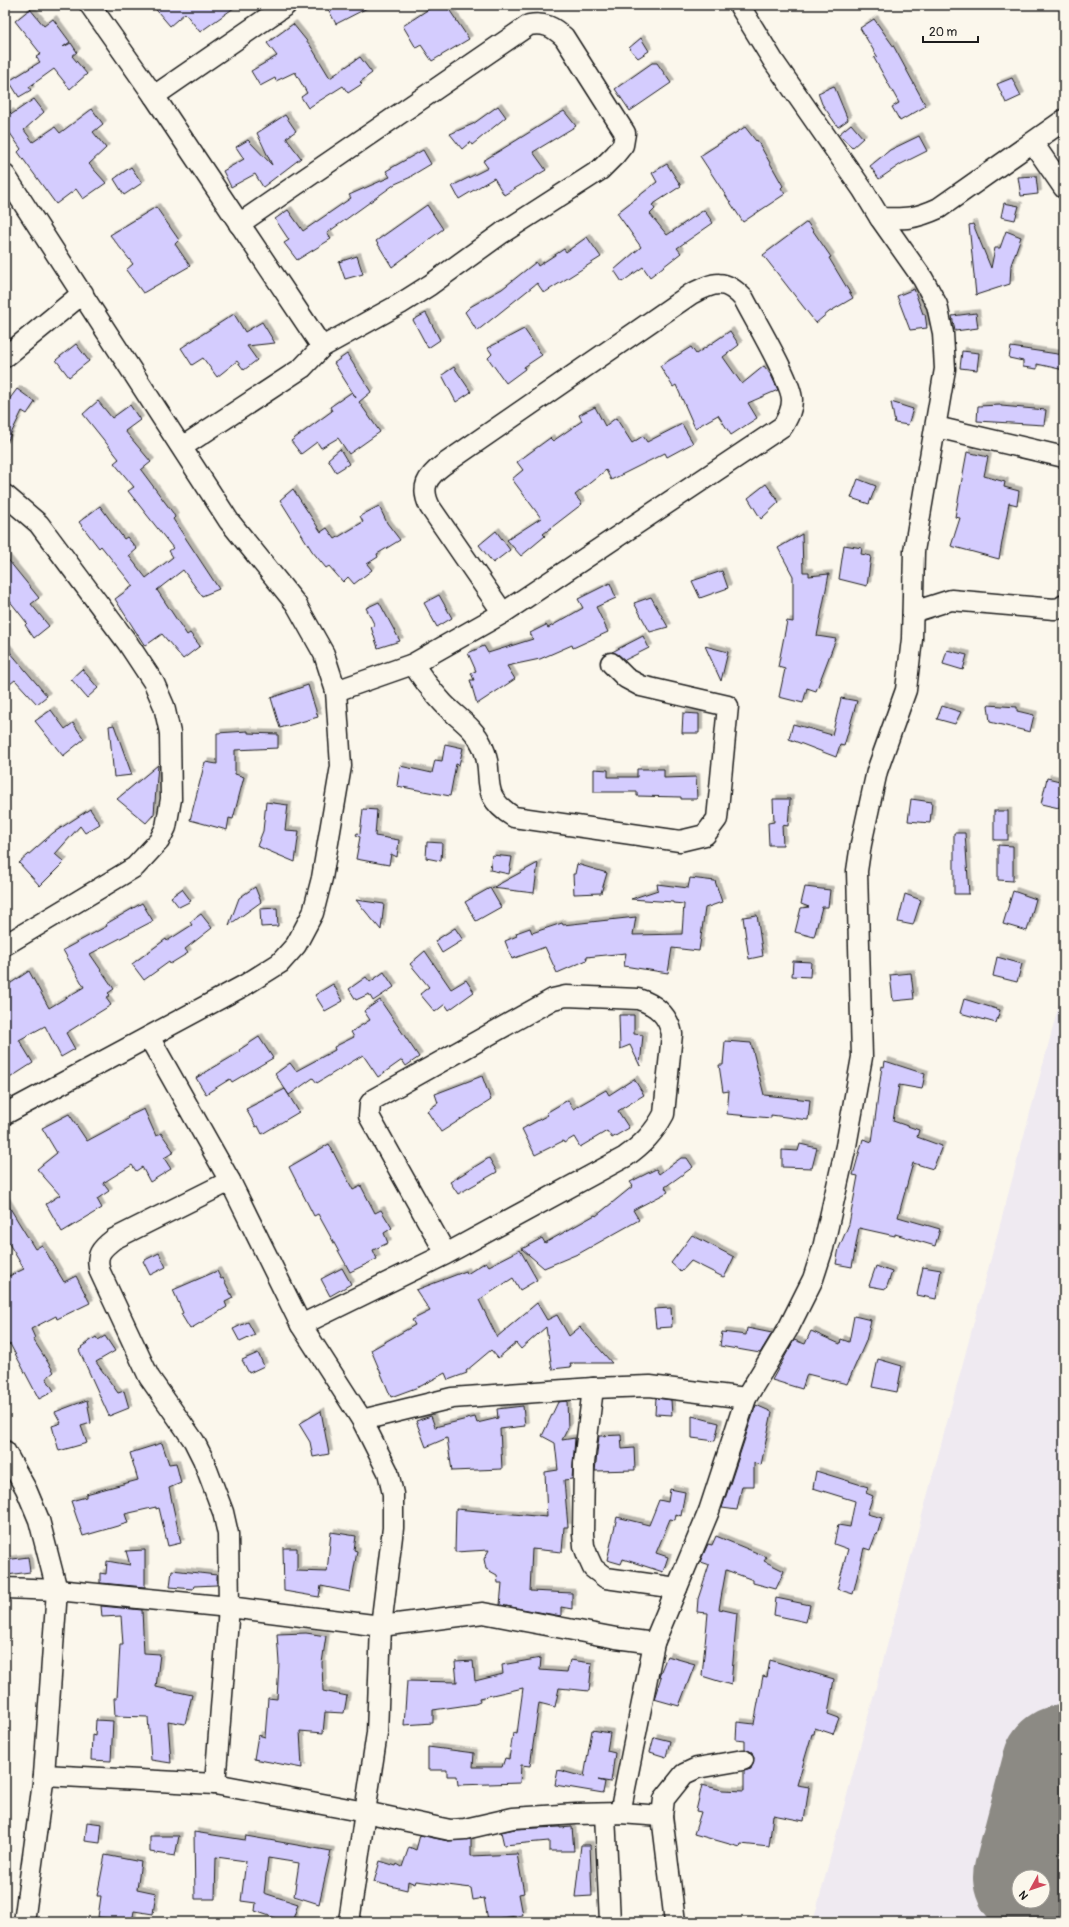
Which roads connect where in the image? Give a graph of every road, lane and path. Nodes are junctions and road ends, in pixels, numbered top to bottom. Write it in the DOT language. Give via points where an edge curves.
graph roads {
  1 [pos="90,5"];
  2 [pos="286,5"];
  3 [pos="739,5"];
  4 [pos="154,96"];
  5 [pos="1064,120"];
  6 [pos="1032,143"];
  7 [pos="5,175"];
  8 [pos="1064,188"];
  9 [pos="880,218"];
  10 [pos="239,224"];
  11 [pos="83,293"];
  12 [pos="322,348"];
  13 [pos="5,357"];
  14 [pos="936,426"];
  15 [pos="182,447"];
  16 [pos="1064,456"];
  17 [pos="5,495"];
  18 [pos="1064,605"];
  19 [pos="913,612"];
  20 [pos="502,613"];
  21 [pos="611,663"];
  22 [pos="413,664"];
  23 [pos="336,691"];
  24 [pos="5,945"];
  25 [pos="149,1036"];
  26 [pos="5,1114"];
  27 [pos="230,1181"];
  28 [pos="446,1254"];
  29 [pos="301,1326"];
  30 [pos="592,1388"];
  31 [pos="746,1398"];
  32 [pos="362,1420"];
  33 [pos="5,1451"];
  34 [pos="5,1588"];
  35 [pos="677,1588"];
  36 [pos="56,1590"];
  37 [pos="229,1607"];
  38 [pos="381,1626"];
  39 [pos="654,1643"];
  40 [pos="743,1760"];
  41 [pos="44,1775"];
  42 [pos="215,1784"];
  43 [pos="365,1812"];
  44 [pos="612,1814"];
  45 [pos="662,1816"];
  46 [pos="24,1922"];
  47 [pos="349,1922"];
  48 [pos="610,1922"];
  49 [pos="675,1922"];
  1 -- 4 [label="street"];
  2 -- 4 [label="street"];
  3 -- 9 [label="street" via="774,62"];
  4 -- 10 [label="street"];
  5 -- 6 [label="street"];
  6 -- 8 [label="street"];
  6 -- 9 [label="street" via="939,208 906,219"];
  7 -- 11 [label="street"];
  9 -- 14 [label="street" via="923,279 937,304 943,333 945,369"];
  10 -- 12 [label="street"];
  10 -- 12 [label="street" via="529,25 546,25 564,37 625,132 623,145 600,170 502,233 430,285"];
  11 -- 13 [label="street"];
  11 -- 15 [label="street"];
  12 -- 15 [label="street" via="302,368"];
  14 -- 16 [label="street"];
  14 -- 19 [label="street" via="914,551"];
  15 -- 23 [label="street" via="229,521 296,604 324,654"];
  17 -- 24 [label="street" via="40,524 154,683 164,706 170,733 171,799 166,828 159,841 135,867"];
  18 -- 19 [label="street" via="1054,609 951,600"];
  19 -- 31 [label="street" via="906,690 877,771 857,871 862,1057 846,1146 823,1248 813,1279 789,1327"];
  20 -- 20 [label="street" via="783,426 791,408 790,388 744,299 734,289 726,284 714,284 691,294 433,472 425,488 425,497"];
  20 -- 22 [label="street"];
  21 -- 22 [label="street" via="626,678 641,686 728,706 716,818 705,834 680,841 514,817 495,802 491,794 483,746 476,735 444,704"];
  22 -- 23 [label="street"];
  23 -- 25 [label="street" via="342,766 322,878 313,913 296,945 280,963 245,985"];
  25 -- 26 [label="street"];
  25 -- 27 [label="street"];
  27 -- 29 [label="street"];
  27 -- 37 [label="street" via="114,1240 100,1251 97,1263 141,1362 194,1441 211,1480 228,1534"];
  28 -- 28 [label="street" via="625,1157 650,1137 664,1114 672,1034 670,1022 662,1012 650,1003 638,999 566,996 553,999 374,1099 370,1104 369,1116"];
  28 -- 29 [label="street"];
  29 -- 32 [label="street"];
  30 -- 31 [label="street" via="650,1386"];
  30 -- 32 [label="street" via="452,1398"];
  30 -- 35 [label="street" via="584,1463 583,1534 584,1546 592,1568 606,1578"];
  31 -- 35 [label="street" via="709,1511"];
  32 -- 38 [label="street" via="388,1472 394,1494 393,1528"];
  33 -- 36 [label="street" via="26,1489 39,1520"];
  34 -- 36 [label="street"];
  35 -- 39 [label="street"];
  36 -- 37 [label="street"];
  36 -- 41 [label="street"];
  37 -- 38 [label="street"];
  37 -- 42 [label="street"];
  38 -- 39 [label="street" via="483,1613"];
  38 -- 43 [label="street" via="377,1733"];
  39 -- 44 [label="street"];
  40 -- 45 [label="street" via="697,1768 684,1774 664,1799"];
  41 -- 42 [label="street"];
  41 -- 46 [label="street"];
  42 -- 43 [label="street"];
  43 -- 44 [label="street" via="450,1830 513,1818"];
  43 -- 47 [label="street"];
  44 -- 45 [label="street"];
  44 -- 48 [label="street"];
  45 -- 49 [label="street"];
}
